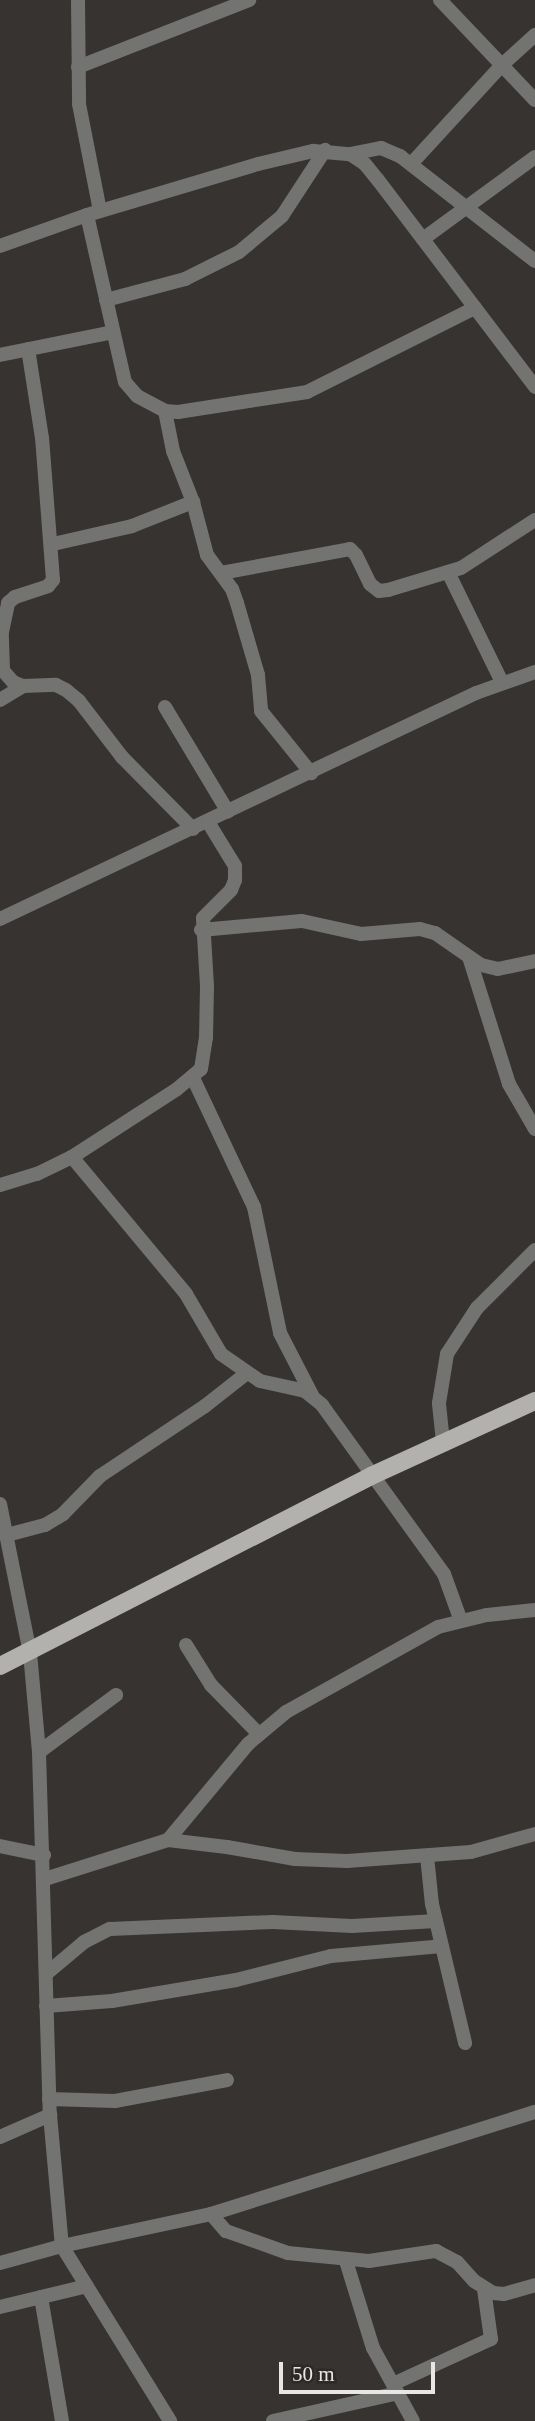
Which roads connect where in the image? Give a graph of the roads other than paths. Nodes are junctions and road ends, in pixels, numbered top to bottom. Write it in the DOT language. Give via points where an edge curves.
graph roads {
  1 [pos="78,0"];
  2 [pos="249,0"];
  3 [pos="440,0"];
  4 [pos="535,35"];
  5 [pos="502,65"];
  6 [pos="79,67"];
  7 [pos="535,100"];
  8 [pos="325,150"];
  9 [pos="350,153"];
  10 [pos="535,157"];
  11 [pos="411,164"];
  12 [pos="467,208"];
  13 [pos="94,213"];
  14 [pos="423,239"];
  15 [pos="0,246"];
  16 [pos="535,261"];
  17 [pos="106,300"];
  18 [pos="475,308"];
  19 [pos="114,332"];
  20 [pos="28,349"];
  21 [pos="0,355"];
  22 [pos="535,387"];
  23 [pos="165,411"];
  24 [pos="192,502"];
  25 [pos="535,520"];
  26 [pos="52,544"];
  27 [pos="447,572"];
  28 [pos="221,573"];
  29 [pos="2,668"];
  30 [pos="535,672"];
  31 [pos="502,682"];
  32 [pos="23,686"];
  33 [pos="0,700"];
  34 [pos="165,707"];
  35 [pos="311,773"];
  36 [pos="228,812"];
  37 [pos="208,822"];
  38 [pos="193,829"];
  39 [pos="0,919"];
  40 [pos="201,930"];
  41 [pos="469,957"];
  42 [pos="535,961"];
  43 [pos="193,1078"];
  44 [pos="535,1129"];
  45 [pos="72,1157"];
  46 [pos="0,1185"];
  47 [pos="535,1250"];
  48 [pos="247,1373"];
  49 [pos="313,1397"];
  50 [pos="535,1401"];
  51 [pos="443,1442"];
  52 [pos="371,1476"];
  53 [pos="0,1504"];
  54 [pos="7,1535"];
  55 [pos="535,1610"];
  56 [pos="461,1620"];
  57 [pos="186,1645"];
  58 [pos="30,1653"];
  59 [pos="0,1666"];
  60 [pos="116,1695"];
  61 [pos="259,1734"];
  62 [pos="39,1752"];
  63 [pos="535,1834"];
  64 [pos="169,1840"];
  65 [pos="0,1846"];
  66 [pos="44,1855"];
  67 [pos="427,1856"];
  68 [pos="46,1879"];
  69 [pos="436,1921"];
  70 [pos="442,1946"];
  71 [pos="46,1974"];
  72 [pos="46,2006"];
  73 [pos="465,2043"];
  74 [pos="227,2080"];
  75 [pos="49,2099"];
  76 [pos="535,2112"];
  77 [pos="50,2115"];
  78 [pos="0,2137"];
  79 [pos="211,2214"];
  80 [pos="62,2246"];
  81 [pos="346,2261"];
  82 [pos="0,2263"];
  83 [pos="535,2285"];
  84 [pos="87,2286"];
  85 [pos="484,2289"];
  86 [pos="41,2297"];
  87 [pos="0,2307"];
  88 [pos="395,2389"];
  89 [pos="62,2421"];
  90 [pos="170,2421"];
  91 [pos="273,2421"];
  92 [pos="413,2421"];
  1 -- 6 [label="street"];
  2 -- 6 [label="street"];
  3 -- 5 [label="street"];
  4 -- 5 [label="street"];
  5 -- 7 [label="street"];
  5 -- 11 [label="street"];
  6 -- 13 [label="street"];
  8 -- 9 [label="street"];
  8 -- 13 [label="street" via="258,164"];
  8 -- 17 [label="street" via="282,216 239,252 185,279"];
  9 -- 11 [label="street" via="382,148"];
  9 -- 14 [label="street" via="365,164"];
  10 -- 12 [label="street"];
  11 -- 12 [label="street"];
  12 -- 14 [label="street"];
  12 -- 16 [label="street"];
  13 -- 15 [label="street"];
  13 -- 17 [label="street"];
  14 -- 18 [label="street"];
  17 -- 19 [label="street"];
  18 -- 22 [label="street"];
  18 -- 23 [label="street" via="307,392"];
  19 -- 20 [label="street"];
  19 -- 23 [label="street" via="125,382"];
  20 -- 21 [label="street"];
  20 -- 26 [label="street"];
  23 -- 24 [label="street" via="173,451"];
  24 -- 26 [label="street" via="132,526"];
  24 -- 28 [label="street" via="207,555"];
  25 -- 27 [label="street" via="475,561"];
  26 -- 29 [label="street" via="53,580 8,603"];
  27 -- 28 [label="street" via="379,591 350,549"];
  27 -- 31 [label="street"];
  28 -- 35 [label="street" via="232,589 254,662 261,711"];
  29 -- 32 [label="street"];
  30 -- 31 [label="street"];
  31 -- 35 [label="street"];
  32 -- 33 [label="street"];
  32 -- 38 [label="street" via="56,685 66,690 122,757"];
  34 -- 36 [label="street"];
  35 -- 36 [label="street"];
  36 -- 37 [label="street"];
  37 -- 38 [label="street"];
  37 -- 40 [label="street" via="235,866 235,880 231,890 209,908"];
  38 -- 39 [label="street"];
  40 -- 41 [label="street" via="302,922 361,934 420,929 435,933"];
  40 -- 43 [label="street" via="206,1038 201,1069"];
  41 -- 42 [label="street" via="498,969"];
  41 -- 44 [label="street" via="509,1084"];
  43 -- 45 [label="street"];
  43 -- 49 [label="street" via="254,1206 279,1333"];
  45 -- 46 [label="street"];
  45 -- 48 [label="street" via="186,1294 221,1354"];
  47 -- 51 [label="street" via="477,1308 447,1354 439,1403"];
  48 -- 49 [label="street"];
  48 -- 54 [label="street" via="100,1476 63,1514 45,1525"];
  49 -- 52 [label="street" via="337,1422"];
  50 -- 51 [label="main road"];
  51 -- 52 [label="main road"];
  52 -- 56 [label="street" via="444,1574"];
  52 -- 58 [label="main road"];
  53 -- 54 [label="street"];
  54 -- 58 [label="street"];
  55 -- 56 [label="street"];
  56 -- 61 [label="street" via="416,1637 286,1712"];
  57 -- 61 [label="street" via="211,1685"];
  58 -- 59 [label="main road"];
  58 -- 62 [label="street"];
  60 -- 62 [label="street"];
  61 -- 64 [label="street"];
  62 -- 66 [label="street"];
  63 -- 67 [label="street" via="471,1852"];
  64 -- 67 [label="street" via="295,1859"];
  64 -- 68 [label="street"];
  65 -- 66 [label="street"];
  66 -- 68 [label="street"];
  67 -- 69 [label="street"];
  68 -- 71 [label="street"];
  69 -- 70 [label="street"];
  69 -- 71 [label="street" via="110,1929 84,1942"];
  70 -- 72 [label="street" via="331,1956 236,1980 112,2001"];
  70 -- 73 [label="street"];
  71 -- 72 [label="street"];
  72 -- 75 [label="street"];
  74 -- 75 [label="street" via="115,2101"];
  75 -- 77 [label="street"];
  76 -- 79 [label="street"];
  77 -- 78 [label="street"];
  77 -- 80 [label="street"];
  79 -- 80 [label="street"];
  79 -- 81 [label="street" via="226,2231 244,2240 288,2253"];
  80 -- 82 [label="street"];
  80 -- 84 [label="street"];
  81 -- 85 [label="street" via="436,2251 457,2262"];
  81 -- 88 [label="street" via="373,2348"];
  83 -- 85 [label="street" via="504,2294"];
  84 -- 86 [label="street"];
  84 -- 90 [label="street"];
  85 -- 88 [label="street" via="491,2339"];
  86 -- 87 [label="street"];
  86 -- 89 [label="street"];
  88 -- 91 [label="street"];
  88 -- 92 [label="street"];
}
